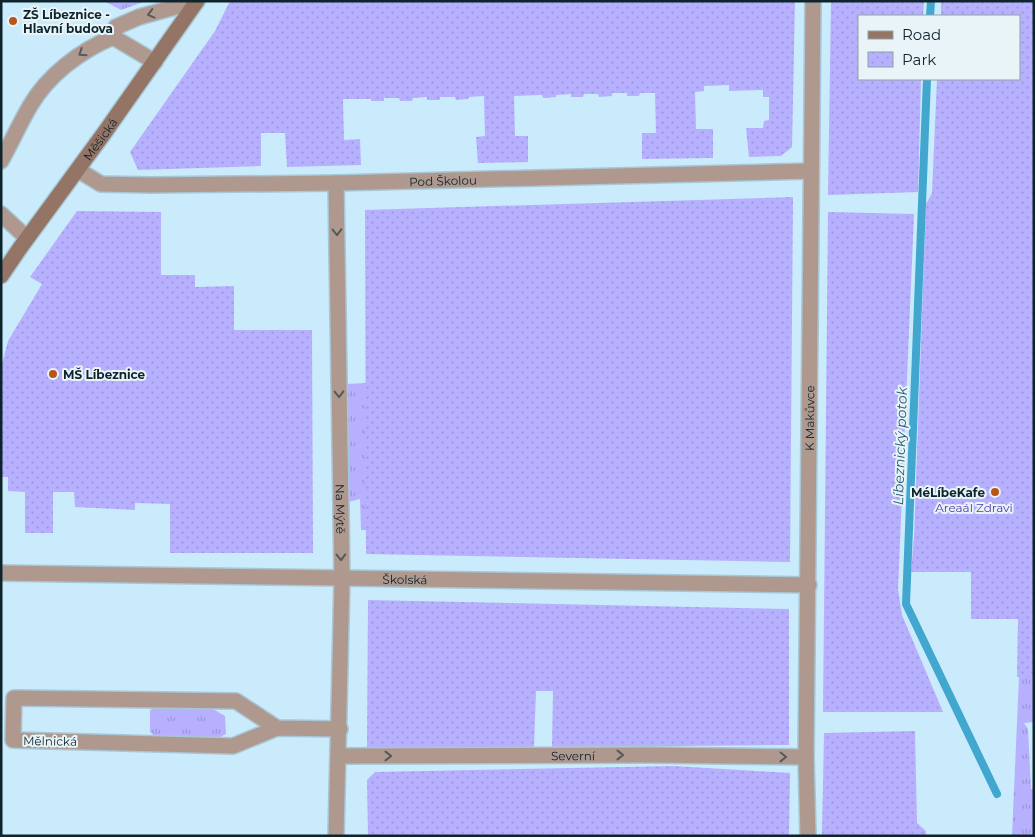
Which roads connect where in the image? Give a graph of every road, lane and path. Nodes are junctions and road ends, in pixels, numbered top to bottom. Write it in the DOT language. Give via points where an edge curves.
graph roads {
  1 [pos="197,1"];
  2 [pos="813,1"];
  3 [pos="113,37"];
  4 [pos="155,62"];
  5 [pos="1,161"];
  6 [pos="78,170"];
  7 [pos="811,171"];
  8 [pos="336,183"];
  9 [pos="1,214"];
  10 [pos="27,238"];
  11 [pos="1,276"];
  12 [pos="1,573"];
  13 [pos="342,578"];
  14 [pos="809,585"];
  15 [pos="277,728"];
  16 [pos="340,729"];
  17 [pos="339,756"];
  18 [pos="806,757"];
  19 [pos="336,836"];
  20 [pos="808,836"];
  1 -- 3 [label="street, one-way" via="139,17 116,27"];
  1 -- 4 [label="street, Měšická"];
  2 -- 7 [label="street, K Makůvce"];
  3 -- 4 [label="street"];
  3 -- 5 [label="street, one-way" via="96,44 60,68 31,104"];
  4 -- 6 [label="street, Měšická"];
  6 -- 8 [label="street, Pod Školou" via="101,184"];
  6 -- 10 [label="street, Měšická"];
  7 -- 8 [label="street, Pod Školou"];
  7 -- 14 [label="street, K Makůvce"];
  8 -- 13 [label="street, Na Mýtě, one-way"];
  9 -- 10 [label="street"];
  10 -- 11 [label="street, Měšická"];
  12 -- 13 [label="street, Školská"];
  13 -- 14 [label="street, Školská"];
  13 -- 16 [label="street, Na Mýtě"];
  14 -- 18 [label="street, K Makůvce"];
  15 -- 15 [label="street, Mělnická" via="236,701 14,698 13,740 233,746"];
  15 -- 16 [label="street, Mělnická"];
  16 -- 17 [label="street, Na Mýtě"];
  17 -- 18 [label="street, Severní, one-way"];
  17 -- 19 [label="street, Na Mýtě"];
  18 -- 20 [label="street, K Makůvce"];
}
